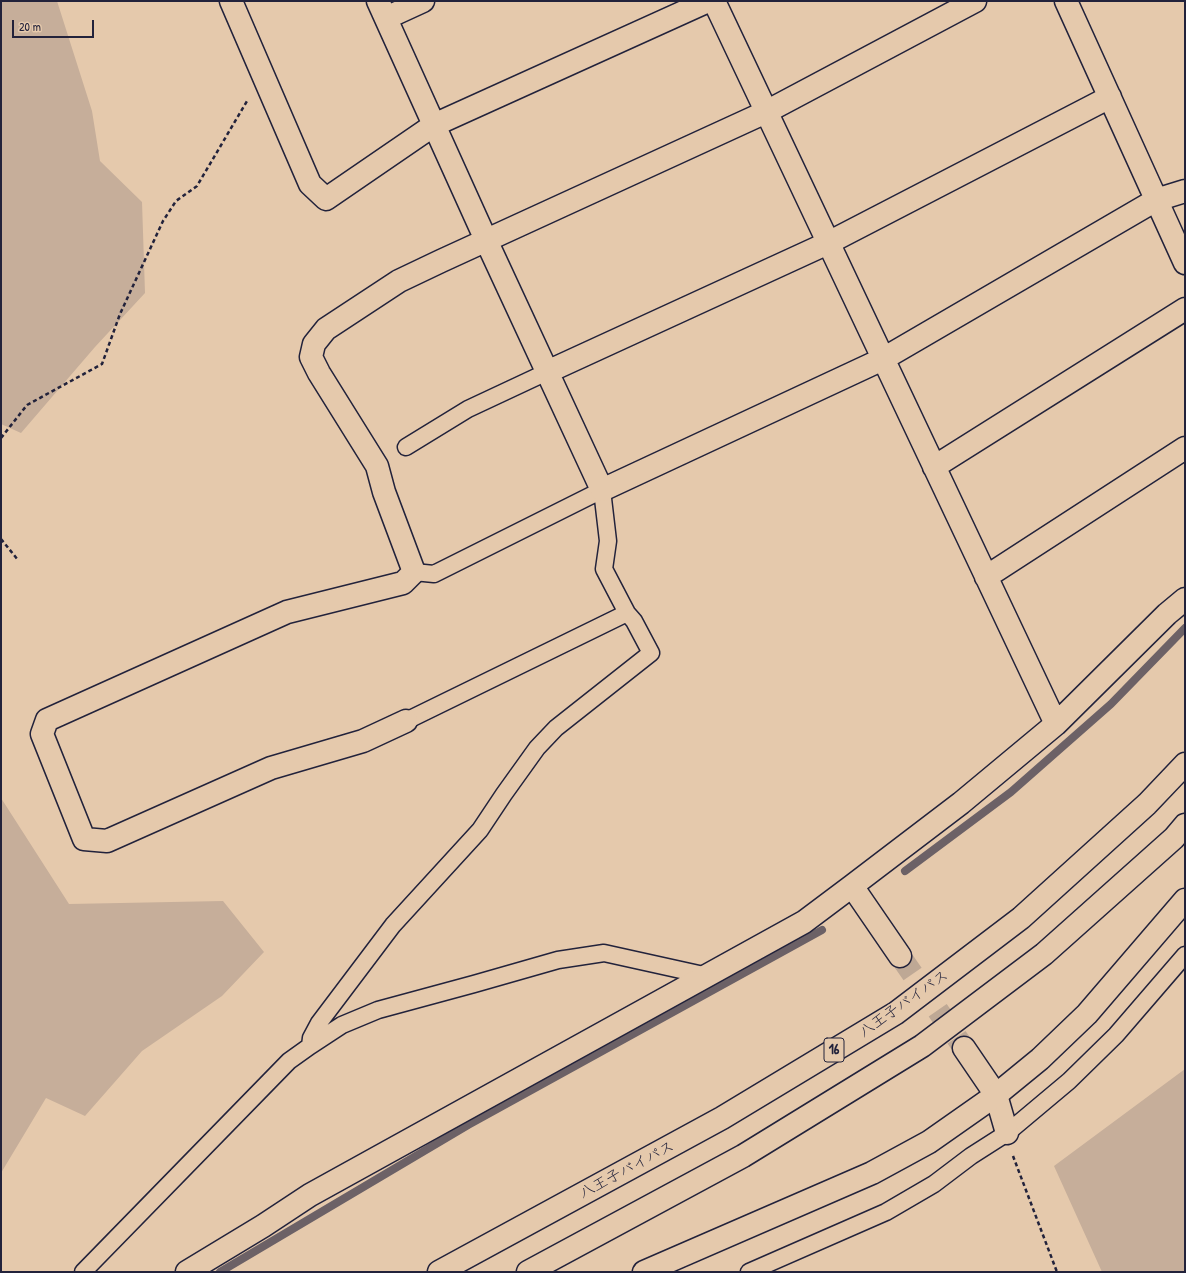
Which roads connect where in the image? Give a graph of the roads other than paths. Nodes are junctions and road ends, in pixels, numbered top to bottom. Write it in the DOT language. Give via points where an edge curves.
graph roads {
  1 [pos="231,1"];
  2 [pos="423,1"];
  3 [pos="708,1"];
  4 [pos="714,1"];
  5 [pos="975,1"];
  6 [pos="1066,1"];
  7 [pos="382,10"];
  8 [pos="1110,97"];
  9 [pos="766,112"];
  10 [pos="434,125"];
  11 [pos="1185,191"];
  12 [pos="1156,200"];
  13 [pos="486,240"];
  14 [pos="828,242"];
  15 [pos="1183,254"];
  16 [pos="1185,309"];
  17 [pos="883,360"];
  18 [pos="547,372"];
  19 [pos="406,447"];
  20 [pos="1185,448"];
  21 [pos="934,467"];
  22 [pos="602,490"];
  23 [pos="414,572"];
  24 [pos="986,576"];
  25 [pos="1185,599"];
  26 [pos="627,613"];
  27 [pos="406,721"];
  28 [pos="1056,724"];
  29 [pos="1185,764"];
  30 [pos="1185,825"];
  31 [pos="852,886"];
  32 [pos="1185,900"];
  33 [pos="1185,955"];
  34 [pos="900,956"];
  35 [pos="708,976"];
  36 [pos="310,1046"];
  37 [pos="964,1048"];
  38 [pos="996,1095"];
  39 [pos="1007,1132"];
  40 [pos="83,1272"];
  41 [pos="187,1272"];
  42 [pos="438,1272"];
  43 [pos="528,1272"];
  44 [pos="644,1272"];
  45 [pos="749,1272"];
  1 -- 10 [label="main road" via="310,184 326,199"];
  2 -- 7 [label="main road"];
  3 -- 10 [label="main road"];
  4 -- 9 [label="main road"];
  5 -- 9 [label="main road"];
  6 -- 8 [label="main road"];
  7 -- 10 [label="main road"];
  8 -- 12 [label="main road"];
  8 -- 14 [label="main road"];
  9 -- 13 [label="main road"];
  9 -- 14 [label="main road"];
  10 -- 13 [label="main road"];
  11 -- 12 [label="main road"];
  12 -- 15 [label="main road"];
  12 -- 17 [label="main road"];
  13 -- 18 [label="main road"];
  13 -- 23 [label="main road" via="399,281 326,329 314,344 311,356 382,462 384,492"];
  14 -- 17 [label="main road"];
  14 -- 18 [label="main road"];
  16 -- 21 [label="main road"];
  17 -- 21 [label="main road"];
  17 -- 22 [label="main road"];
  18 -- 19 [label="lane" via="468,409"];
  18 -- 22 [label="main road"];
  20 -- 24 [label="main road"];
  21 -- 24 [label="main road"];
  22 -- 23 [label="lane" via="434,574"];
  22 -- 26 [label="lane" via="608,541 604,569"];
  23 -- 27 [label="main road" via="404,583 287,612 47,720 42,734 84,839 107,841 271,768 363,741"];
  24 -- 28 [label="main road"];
  25 -- 28 [label="main road"];
  26 -- 27 [label="lane"];
  26 -- 36 [label="lane" via="651,654 556,728 537,748 480,830 388,931 319,1023"];
  28 -- 31 [label="main road" via="961,803"];
  29 -- 42 [label="main road, 八王子バイパス / 16" via="1147,804 1021,918 896,1013 722,1118"];
  30 -- 43 [label="main road" via="1174,838 1044,954 922,1046 743,1156"];
  31 -- 34 [label="main road"];
  31 -- 35 [label="main road" via="804,922"];
  32 -- 38 [label="main road" via="1087,1014 1040,1059"];
  33 -- 39 [label="lane" via="1116,1035 1069,1081"];
  35 -- 36 [label="lane" via="604,953 558,960 378,1010 342,1025"];
  35 -- 41 [label="main road" via="310,1195"];
  36 -- 40 [label="lane" via="289,1061"];
  37 -- 38 [label="main road"];
  38 -- 39 [label="main road"];
  38 -- 44 [label="main road" via="929,1142 872,1173"];
  39 -- 45 [label="lane" via="934,1184 886,1212"];
}
